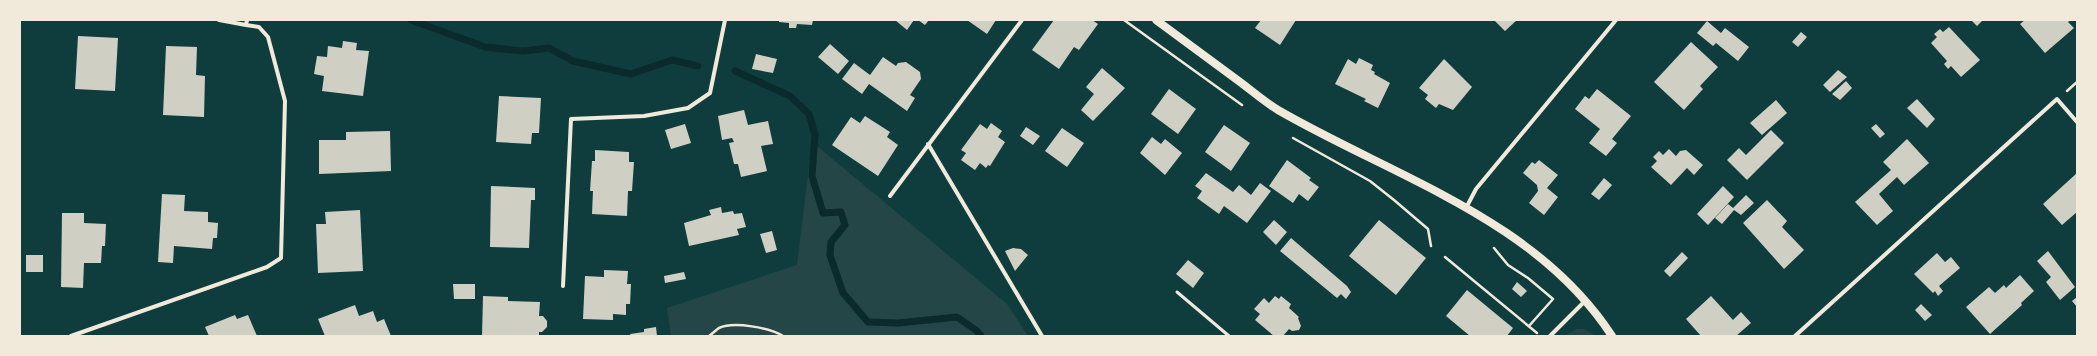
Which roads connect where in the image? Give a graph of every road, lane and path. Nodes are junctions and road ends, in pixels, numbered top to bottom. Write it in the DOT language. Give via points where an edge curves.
graph roads {
  1 [pos="220,20"];
  2 [pos="247,20"];
  3 [pos="725,20"];
  4 [pos="1022,20"];
  5 [pos="1156,20"];
  6 [pos="1616,20"];
  7 [pos="246,25"];
  8 [pos="2077,122"];
  9 [pos="928,144"];
  10 [pos="1370,181"];
  11 [pos="890,196"];
  12 [pos="1466,208"];
  13 [pos="1431,246"];
  14 [pos="1494,248"];
  15 [pos="1445,257"];
  16 [pos="563,286"];
  17 [pos="1177,292"];
  18 [pos="1586,300"];
  19 [pos="1529,326"];
  20 [pos="1538,334"];
  21 [pos="71,336"];
  22 [pos="709,336"];
  23 [pos="783,336"];
  24 [pos="1042,336"];
  25 [pos="1229,336"];
  26 [pos="1550,336"];
  27 [pos="1612,336"];
  28 [pos="1796,336"];
  1 -- 7 [label="street"];
  2 -- 7 [label="street"];
  3 -- 16 [label="street" via="710,93 688,108 644,116 571,119"];
  4 -- 9 [label="street"];
  5 -- 12 [label="main road" via="1276,109"];
  6 -- 12 [label="street" via="1476,189"];
  7 -- 21 [label="street" via="259,27 268,37 285,101 281,258 267,267"];
  8 -- 28 [label="street" via="2057,99"];
  9 -- 11 [label="street"];
  9 -- 24 [label="street"];
  10 -- 13 [label="path" via="1428,230"];
  12 -- 18 [label="main road" via="1540,256"];
  14 -- 19 [label="path" via="1508,265 1553,299"];
  15 -- 19 [label="path"];
  17 -- 25 [label="lane"];
  18 -- 26 [label="street"];
  18 -- 27 [label="main road"];
  19 -- 20 [label="path"];
  22 -- 23 [label="path" via="720,328 740,325 775,331"];
}
